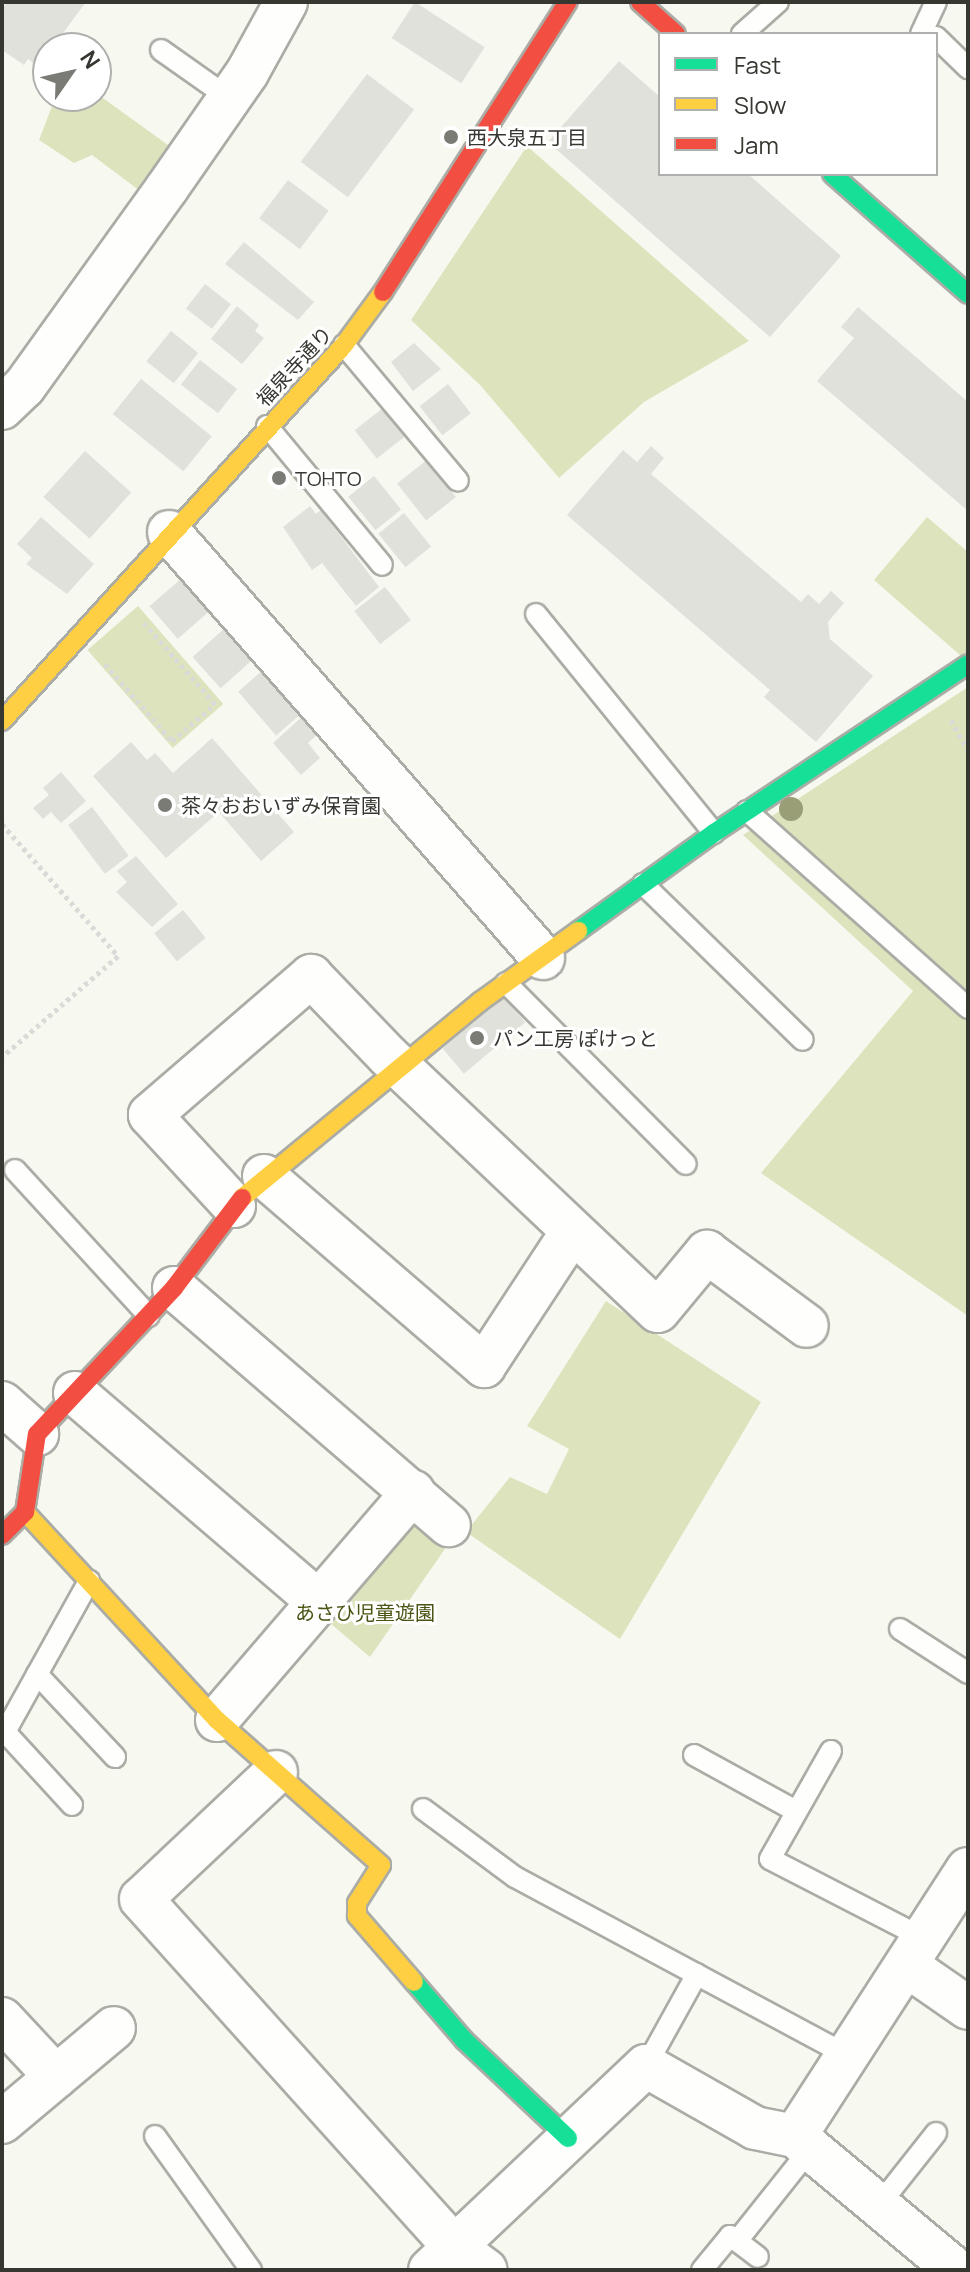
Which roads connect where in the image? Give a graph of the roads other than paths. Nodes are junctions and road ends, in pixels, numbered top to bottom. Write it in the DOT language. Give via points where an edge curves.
graph roads {
  1 [pos="286,2"];
  2 [pos="568,2"];
  3 [pos="640,2"];
  4 [pos="778,2"];
  5 [pos="936,2"];
  6 [pos="674,32"];
  7 [pos="744,32"];
  8 [pos="929,32"];
  9 [pos="938,41"];
  10 [pos="161,50"];
  11 [pos="968,68"];
  12 [pos="229,98"];
  13 [pos="852,182"];
  14 [pos="968,294"];
  15 [pos="344,345"];
  16 [pos="2,408"];
  17 [pos="267,426"];
  18 [pos="458,481"];
  19 [pos="169,532"];
  20 [pos="382,565"];
  21 [pos="536,614"];
  22 [pos="968,664"];
  23 [pos="2,721"];
  24 [pos="747,811"];
  25 [pos="714,833"];
  26 [pos="643,884"];
  27 [pos="543,958"];
  28 [pos="506,983"];
  29 [pos="968,1008"];
  30 [pos="803,1040"];
  31 [pos="401,1068"];
  32 [pos="686,1164"];
  33 [pos="15,1170"];
  34 [pos="264,1176"];
  35 [pos="234,1206"];
  36 [pos="572,1232"];
  37 [pos="161,1302"];
  38 [pos="807,1326"];
  39 [pos="75,1393"];
  40 [pos="2,1403"];
  41 [pos="37,1434"];
  42 [pos="413,1492"];
  43 [pos="25,1512"];
  44 [pos="449,1525"];
  45 [pos="2,1535"];
  46 [pos="89,1581"];
  47 [pos="318,1601"];
  48 [pos="900,1629"];
  49 [pos="968,1673"];
  50 [pos="37,1674"];
  51 [pos="217,1720"];
  52 [pos="831,1751"];
  53 [pos="694,1755"];
  54 [pos="115,1757"];
  55 [pos="276,1772"];
  56 [pos="72,1805"];
  57 [pos="423,1809"];
  58 [pos="796,1811"];
  59 [pos="968,1869"];
  60 [pos="934,1938"];
  61 [pos="697,1974"];
  62 [pos="968,2008"];
  63 [pos="2,2019"];
  64 [pos="114,2028"];
  65 [pos="850,2057"];
  66 [pos="646,2066"];
  67 [pos="56,2077"];
  68 [pos="2,2122"];
  69 [pos="936,2133"];
  70 [pos="155,2136"];
  71 [pos="568,2138"];
  72 [pos="803,2142"];
  73 [pos="879,2205"];
  74 [pos="737,2241"];
  75 [pos="758,2257"];
  76 [pos="457,2262"];
  77 [pos="251,2270"];
  78 [pos="702,2270"];
  79 [pos="956,2270"];
  1 -- 12 [label="street"];
  2 -- 15 [label="street, 福泉寺通り" via="399,270"];
  3 -- 6 [label="street"];
  4 -- 7 [label="lane"];
  5 -- 8 [label="lane"];
  9 -- 11 [label="lane"];
  10 -- 12 [label="lane"];
  12 -- 16 [label="street" via="24,387"];
  13 -- 14 [label="street"];
  15 -- 17 [label="street, 福泉寺通り"];
  15 -- 18 [label="lane"];
  17 -- 19 [label="street, 福泉寺通り"];
  17 -- 20 [label="lane"];
  19 -- 23 [label="street, 福泉寺通り"];
  19 -- 27 [label="street"];
  21 -- 25 [label="lane"];
  22 -- 24 [label="street"];
  24 -- 25 [label="street"];
  24 -- 29 [label="lane"];
  25 -- 26 [label="street"];
  26 -- 27 [label="street"];
  26 -- 30 [label="lane"];
  27 -- 28 [label="street"];
  28 -- 31 [label="street"];
  28 -- 32 [label="lane"];
  31 -- 34 [label="street"];
  31 -- 35 [label="street" via="311,976 150,1115"];
  31 -- 36 [label="street"];
  33 -- 37 [label="lane"];
  34 -- 35 [label="street"];
  34 -- 36 [label="street" via="484,1366"];
  35 -- 37 [label="street"];
  36 -- 38 [label="street" via="658,1311 707,1252"];
  37 -- 39 [label="street"];
  37 -- 42 [label="street"];
  39 -- 41 [label="street"];
  39 -- 47 [label="street"];
  40 -- 41 [label="street"];
  41 -- 43 [label="street"];
  42 -- 44 [label="street"];
  42 -- 47 [label="street"];
  43 -- 45 [label="street"];
  43 -- 46 [label="street"];
  46 -- 50 [label="lane"];
  46 -- 51 [label="street"];
  47 -- 51 [label="street"];
  48 -- 49 [label="lane"];
  50 -- 54 [label="lane"];
  50 -- 56 [label="lane" via="5,1732"];
  51 -- 55 [label="street"];
  52 -- 58 [label="lane"];
  53 -- 58 [label="lane"];
  55 -- 71 [label="street" via="381,1865 357,1903 357,1916 464,2040"];
  55 -- 76 [label="street" via="141,1899"];
  57 -- 61 [label="lane" via="515,1877"];
  58 -- 60 [label="lane" via="770,1859"];
  59 -- 60 [label="street"];
  60 -- 62 [label="street"];
  60 -- 65 [label="street"];
  61 -- 65 [label="lane"];
  61 -- 66 [label="lane"];
  63 -- 67 [label="street"];
  64 -- 67 [label="street"];
  65 -- 72 [label="street"];
  66 -- 71 [label="street"];
  66 -- 72 [label="street" via="755,2128"];
  67 -- 68 [label="street"];
  69 -- 73 [label="lane"];
  70 -- 77 [label="lane"];
  71 -- 76 [label="street"];
  72 -- 73 [label="street"];
  72 -- 74 [label="lane"];
  73 -- 79 [label="street"];
  74 -- 75 [label="lane"];
  74 -- 78 [label="lane" via="730,2236"];
}
